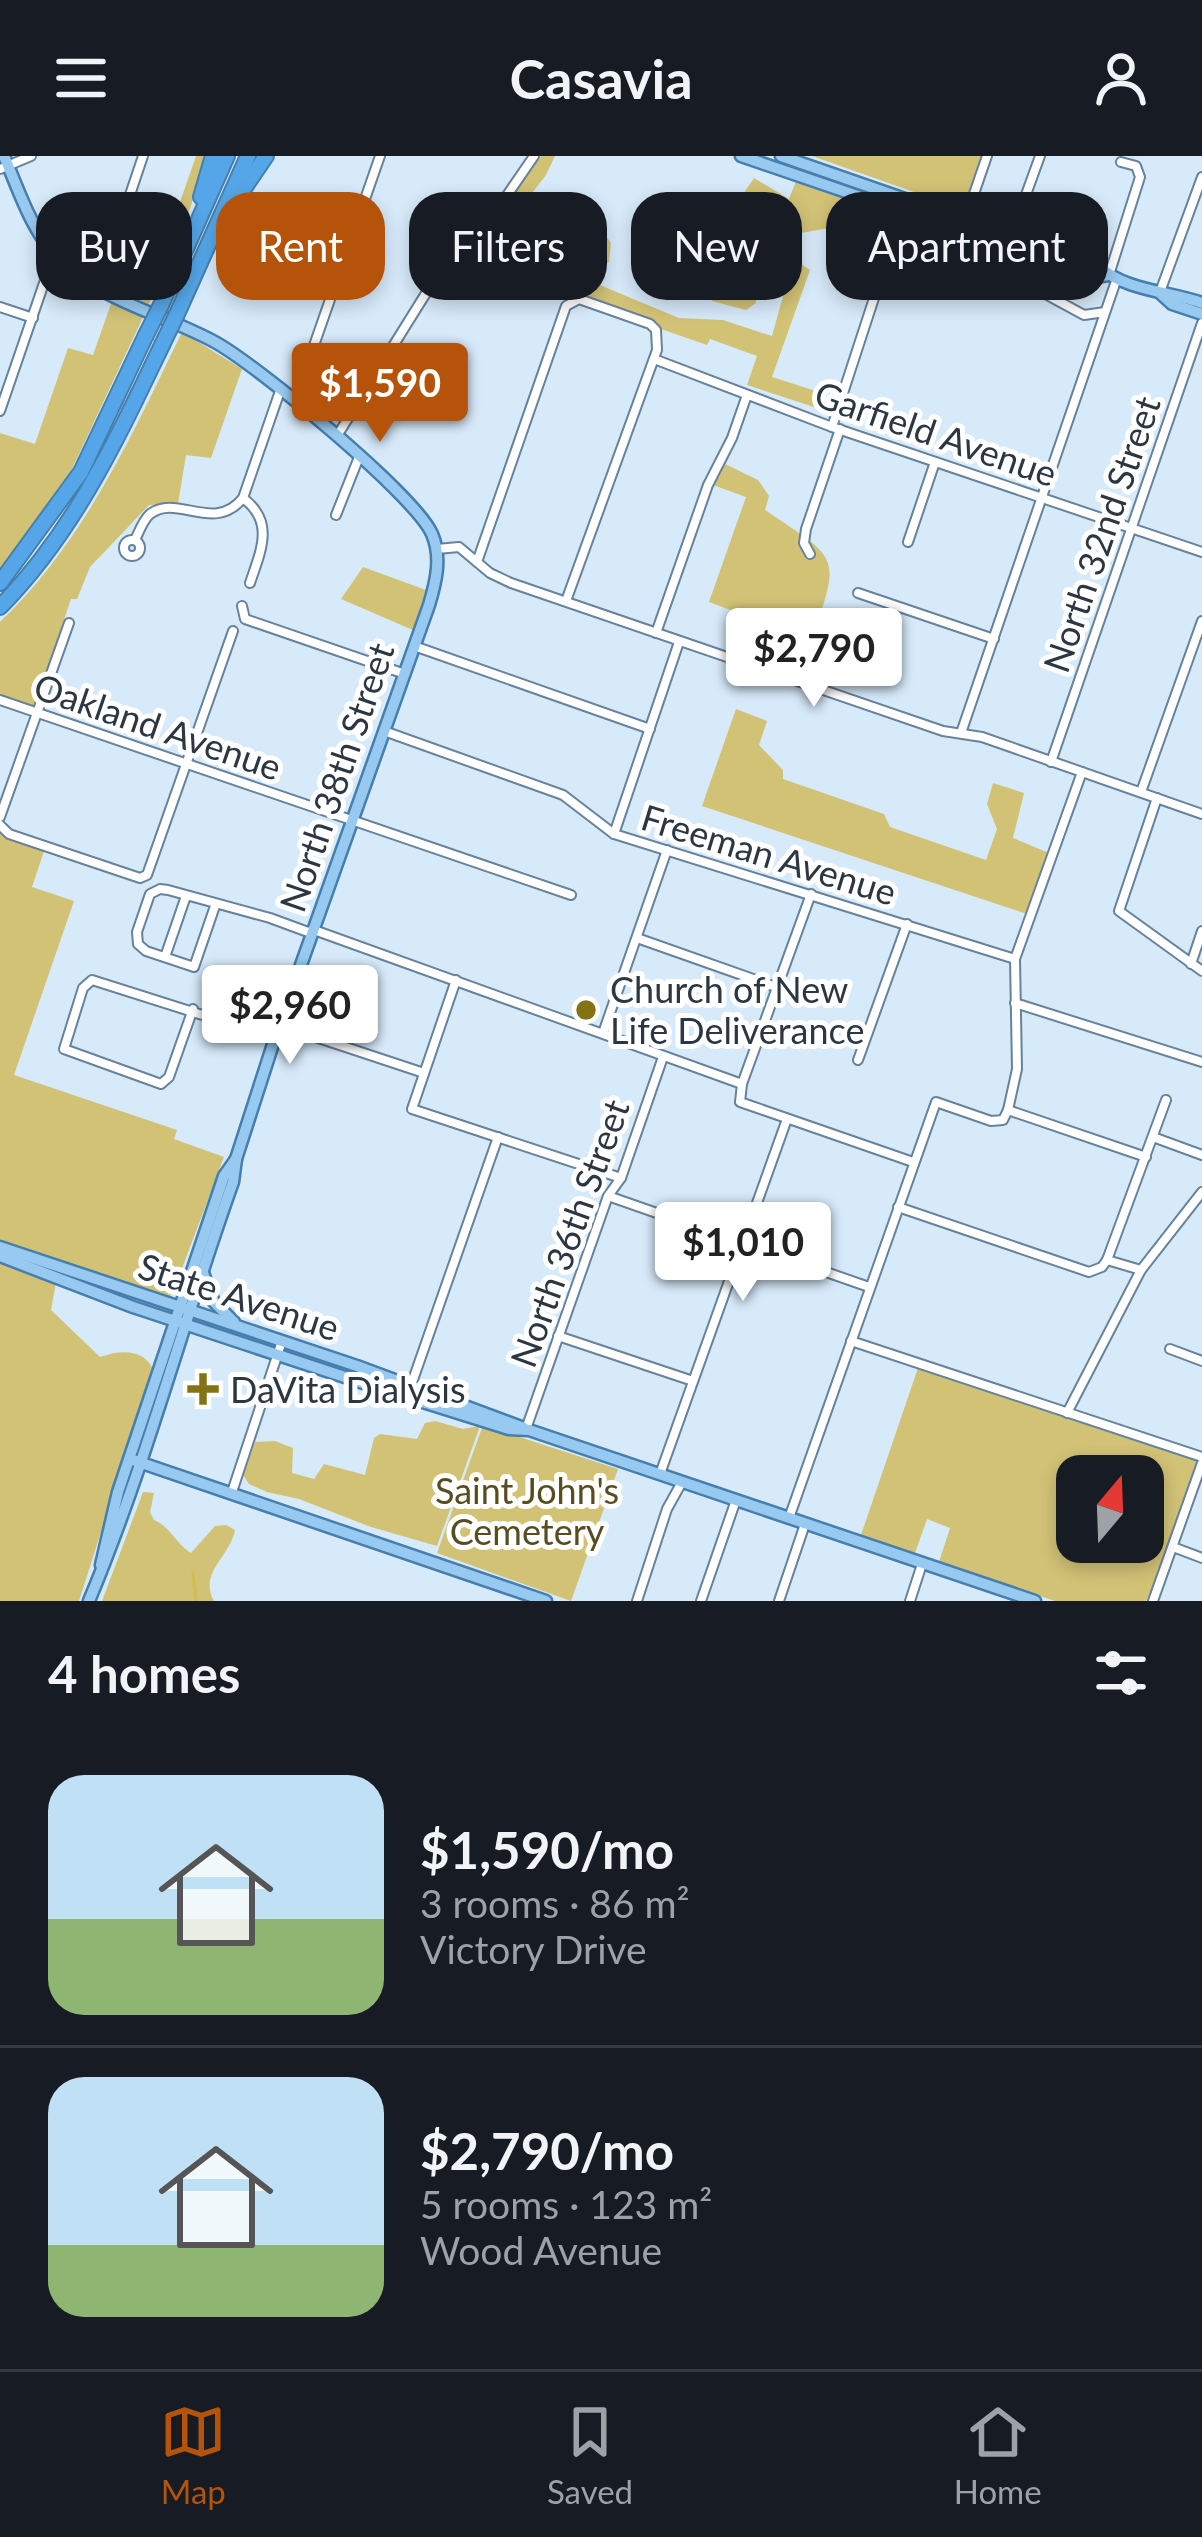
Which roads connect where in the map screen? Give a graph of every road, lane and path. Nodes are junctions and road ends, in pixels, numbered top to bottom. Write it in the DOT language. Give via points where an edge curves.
graph roads {
  1 [pos="31,156"];
  2 [pos="143,156"];
  3 [pos="213,156"];
  4 [pos="227,156"];
  5 [pos="248,156"];
  6 [pos="266,156"];
  7 [pos="380,156"];
  8 [pos="534,156"];
  9 [pos="741,156"];
  10 [pos="781,156"];
  11 [pos="987,156"];
  12 [pos="1040,156"];
  13 [pos="1121,162"];
  14 [pos="4,164"];
  15 [pos="1202,177"];
  16 [pos="131,192"];
  17 [pos="845,192"];
  18 [pos="886,192"];
  19 [pos="974,192"];
  20 [pos="1027,192"];
  21 [pos="1198,199"];
  22 [pos="36,226"];
  23 [pos="192,229"];
  24 [pos="213,234"];
  25 [pos="192,235"];
  26 [pos="1108,273"];
  27 [pos="1108,277"];
  28 [pos="1113,277"];
  29 [pos="1160,293"];
  30 [pos="38,300"];
  31 [pos="126,300"];
  32 [pos="162,300"];
  33 [pos="874,300"];
  34 [pos="1056,300"];
  35 [pos="1202,303"];
  36 [pos="0,307"];
  37 [pos="1105,312"];
  38 [pos="32,318"];
  39 [pos="1202,319"];
  40 [pos="654,359"];
  41 [pos="280,391"];
  42 [pos="746,395"];
  43 [pos="294,401"];
  44 [pos="0,411"];
  45 [pos="836,428"];
  46 [pos="336,437"];
  47 [pos="359,457"];
  48 [pos="934,462"];
  49 [pos="243,498"];
  50 [pos="1041,498"];
  51 [pos="335,515"];
  52 [pos="1132,530"];
  53 [pos="135,540"];
  54 [pos="908,542"];
  55 [pos="437,549"];
  56 [pos="1202,552"];
  57 [pos="810,554"];
  58 [pos="477,562"];
  59 [pos="250,583"];
  60 [pos="0,584"];
  61 [pos="858,592"];
  62 [pos="566,601"];
  63 [pos="242,606"];
  64 [pos="0,607"];
  65 [pos="1202,621"];
  66 [pos="69,623"];
  67 [pos="233,631"];
  68 [pos="656,633"];
  69 [pos="994,639"];
  70 [pos="679,642"];
  71 [pos="414,646"];
  72 [pos="404,674"];
  73 [pos="0,700"];
  74 [pos="37,712"];
  75 [pos="650,729"];
  76 [pos="384,731"];
  77 [pos="962,733"];
  78 [pos="1051,762"];
  79 [pos="184,765"];
  80 [pos="1082,772"];
  81 [pos="1141,792"];
  82 [pos="1157,798"];
  83 [pos="1202,814"];
  84 [pos="352,819"];
  85 [pos="2,825"];
  86 [pos="614,835"];
  87 [pos="667,850"];
  88 [pos="811,894"];
  89 [pos="186,896"];
  90 [pos="571,896"];
  91 [pos="215,906"];
  92 [pos="907,924"];
  93 [pos="314,930"];
  94 [pos="1202,931"];
  95 [pos="637,938"];
  96 [pos="165,958"];
  97 [pos="1015,959"];
  98 [pos="1191,964"];
  99 [pos="1202,971"];
  100 [pos="456,980"];
  101 [pos="776,987"];
  102 [pos="1016,1003"];
  103 [pos="193,1010"];
  104 [pos="277,1032"];
  105 [pos="603,1033"];
  106 [pos="663,1057"];
  107 [pos="858,1060"];
  108 [pos="1202,1062"];
  109 [pos="424,1073"];
  110 [pos="742,1084"];
  111 [pos="1166,1100"];
  112 [pos="1008,1110"];
  113 [pos="787,1119"];
  114 [pos="498,1137"];
  115 [pos="1153,1137"];
  116 [pos="1202,1155"];
  117 [pos="1146,1157"];
  118 [pos="236,1159"];
  119 [pos="913,1162"];
  120 [pos="621,1178"];
  121 [pos="1202,1192"];
  122 [pos="608,1196"];
  123 [pos="898,1207"];
  124 [pos="740,1244"];
  125 [pos="0,1247"];
  126 [pos="0,1256"];
  127 [pos="1107,1260"];
  128 [pos="1141,1270"];
  129 [pos="202,1272"];
  130 [pos="869,1287"];
  131 [pos="183,1316"];
  132 [pos="241,1328"];
  133 [pos="558,1336"];
  134 [pos="850,1341"];
  135 [pos="279,1347"];
  136 [pos="1170,1349"];
  137 [pos="1202,1361"];
  138 [pos="693,1381"];
  139 [pos="409,1391"];
  140 [pos="1067,1413"];
  141 [pos="526,1429"];
  142 [pos="1202,1460"];
  143 [pos="136,1461"];
  144 [pos="660,1474"];
  145 [pos="682,1482"];
  146 [pos="232,1492"];
  147 [pos="736,1500"];
  148 [pos="789,1518"];
  149 [pos="805,1524"];
  150 [pos="1173,1547"];
  151 [pos="1202,1558"];
  152 [pos="922,1564"];
  153 [pos="89,1601"];
  154 [pos="546,1601"];
  155 [pos="638,1601"];
  156 [pos="701,1601"];
  157 [pos="779,1601"];
  158 [pos="910,1601"];
  159 [pos="1035,1601"];
  160 [pos="1153,1601"];
  1 -- 14 [label="street"];
  2 -- 16 [label="street"];
  3 -- 23 [label="highway"];
  4 -- 25 [label="highway"];
  5 -- 24 [label="highway"];
  6 -- 24 [label="highway"];
  7 -- 43 [label="street"];
  8 -- 46 [label="street" via="488,224 424,295"];
  9 -- 17 [label="main road"];
  10 -- 18 [label="main road"];
  11 -- 19 [label="street"];
  12 -- 20 [label="street"];
  13 -- 28 [label="street" via="1136,166 1140,178"];
  14 -- 22 [label="main road"];
  15 -- 21 [label="street"];
  21 -- 29 [label="street"];
  24 -- 64 [label="highway, bridge" via="113,448 73,517"];
  26 -- 28 [label="main road"];
  27 -- 28 [label="main road"];
  28 -- 29 [label="main road"];
  28 -- 37 [label="street"];
  29 -- 35 [label="main road"];
  29 -- 39 [label="main road"];
  30 -- 38 [label="street"];
  31 -- 41 [label="main road" via="214,341"];
  32 -- 60 [label="highway, bridge" via="80,472"];
  33 -- 45 [label="street"];
  34 -- 37 [label="street" via="1084,315"];
  36 -- 38 [label="street"];
  37 -- 50 [label="street"];
  38 -- 44 [label="street"];
  39 -- 52 [label="street, North 32nd Street"];
  40 -- 42 [label="street, Garfield Avenue"];
  40 -- 58 [label="street" via="658,335 650,324 586,301 566,305"];
  40 -- 62 [label="street"];
  41 -- 43 [label="main road"];
  41 -- 49 [label="street"];
  42 -- 45 [label="street, Garfield Avenue"];
  42 -- 68 [label="street"];
  43 -- 46 [label="main road"];
  45 -- 48 [label="street, Garfield Avenue"];
  45 -- 57 [label="street" via="806,530"];
  46 -- 47 [label="main road"];
  47 -- 51 [label="street"];
  47 -- 55 [label="main road" via="415,508"];
  48 -- 50 [label="street, Garfield Avenue"];
  48 -- 54 [label="street"];
  49 -- 53 [label="street" via="216,515 160,510"];
  49 -- 59 [label="street" via="265,529"];
  50 -- 52 [label="street, Garfield Avenue"];
  50 -- 69 [label="street"];
  52 -- 56 [label="street, Garfield Avenue"];
  52 -- 78 [label="street, North 32nd Street"];
  55 -- 58 [label="street" via="459,547"];
  55 -- 71 [label="main road, North 38th Street" via="434,588"];
  58 -- 62 [label="street"];
  61 -- 69 [label="street"];
  62 -- 68 [label="street"];
  63 -- 72 [label="street" via="245,619"];
  65 -- 81 [label="street"];
  66 -- 74 [label="street"];
  67 -- 79 [label="street"];
  68 -- 70 [label="street"];
  69 -- 77 [label="street"];
  70 -- 75 [label="street"];
  70 -- 77 [label="street"];
  71 -- 72 [label="main road, North 38th Street"];
  71 -- 75 [label="street"];
  72 -- 76 [label="main road, North 38th Street"];
  73 -- 74 [label="street, Oakland Avenue"];
  74 -- 79 [label="street, Oakland Avenue"];
  74 -- 85 [label="street"];
  75 -- 86 [label="street"];
  76 -- 84 [label="main road, North 38th Street"];
  76 -- 86 [label="street, Freeman Avenue" via="562,795"];
  77 -- 78 [label="street"];
  78 -- 80 [label="street"];
  79 -- 84 [label="street, Oakland Avenue"];
  79 -- 85 [label="street" via="157,854 140,878"];
  80 -- 81 [label="street"];
  80 -- 97 [label="street"];
  81 -- 82 [label="street"];
  82 -- 83 [label="street"];
  82 -- 98 [label="street" via="1121,914"];
  84 -- 90 [label="street, Oakland Avenue"];
  84 -- 93 [label="main road, North 38th Street"];
  86 -- 87 [label="street, Freeman Avenue"];
  87 -- 88 [label="street, Freeman Avenue"];
  87 -- 95 [label="street"];
  88 -- 92 [label="street, Freeman Avenue"];
  88 -- 101 [label="street"];
  89 -- 91 [label="street"];
  89 -- 96 [label="street"];
  89 -- 96 [label="street" via="152,892 137,932 141,948"];
  91 -- 93 [label="street"];
  91 -- 96 [label="street" via="196,966"];
  92 -- 97 [label="street, Freeman Avenue"];
  92 -- 107 [label="street"];
  93 -- 100 [label="street"];
  93 -- 104 [label="main road, North 38th Street"];
  94 -- 98 [label="street"];
  95 -- 101 [label="street"];
  95 -- 105 [label="street"];
  97 -- 102 [label="street"];
  98 -- 99 [label="street"];
  100 -- 105 [label="street"];
  100 -- 109 [label="street"];
  101 -- 110 [label="street"];
  102 -- 108 [label="street"];
  102 -- 112 [label="street"];
  103 -- 103 [label="street" via="164,1083 64,1049 92,980"];
  103 -- 104 [label="street"];
  104 -- 109 [label="street"];
  104 -- 118 [label="main road, North 38th Street"];
  105 -- 106 [label="street"];
  106 -- 110 [label="street"];
  106 -- 120 [label="street, North 36th Street"];
  109 -- 114 [label="street" via="412,1109"];
  110 -- 113 [label="street" via="740,1102"];
  111 -- 115 [label="street"];
  112 -- 117 [label="street"];
  112 -- 119 [label="street" via="1004,1120 991,1121 936,1102"];
  113 -- 119 [label="street"];
  113 -- 124 [label="street"];
  114 -- 120 [label="street"];
  114 -- 139 [label="street"];
  115 -- 116 [label="street"];
  115 -- 117 [label="street"];
  117 -- 127 [label="street"];
  118 -- 129 [label="main road, North 38th Street"];
  118 -- 131 [label="main road, North 38th Street"];
  119 -- 123 [label="street"];
  120 -- 122 [label="street, North 36th Street"];
  121 -- 128 [label="street"];
  122 -- 124 [label="street"];
  122 -- 133 [label="street, North 36th Street"];
  123 -- 127 [label="street" via="1089,1272"];
  123 -- 130 [label="street"];
  124 -- 130 [label="street"];
  124 -- 138 [label="street"];
  125 -- 131 [label="main road, State Avenue"];
  126 -- 131 [label="main road, State Avenue"];
  127 -- 128 [label="street"];
  128 -- 140 [label="street"];
  129 -- 131 [label="main road, North 38th Street"];
  129 -- 132 [label="main road" via="214,1302"];
  130 -- 134 [label="street"];
  131 -- 132 [label="main road, State Avenue"];
  131 -- 135 [label="main road, State Avenue"];
  131 -- 143 [label="main road, North 38th Street"];
  132 -- 135 [label="main road, State Avenue"];
  133 -- 138 [label="street"];
  133 -- 141 [label="street, North 36th Street"];
  134 -- 140 [label="street"];
  134 -- 148 [label="street"];
  135 -- 139 [label="main road, State Avenue"];
  135 -- 146 [label="street"];
  136 -- 137 [label="street"];
  138 -- 144 [label="street"];
  139 -- 141 [label="main road, State Avenue"];
  140 -- 142 [label="street"];
  141 -- 144 [label="main road, State Avenue"];
  142 -- 150 [label="street"];
  143 -- 146 [label="main road"];
  143 -- 153 [label="main road, North 38th Street"];
  144 -- 145 [label="main road, State Avenue"];
  145 -- 147 [label="main road, State Avenue"];
  145 -- 155 [label="street"];
  146 -- 154 [label="main road"];
  147 -- 148 [label="main road, State Avenue"];
  147 -- 156 [label="street"];
  148 -- 149 [label="main road, State Avenue"];
  149 -- 152 [label="main road, State Avenue"];
  149 -- 157 [label="street"];
  150 -- 151 [label="street"];
  150 -- 160 [label="street"];
  152 -- 158 [label="street"];
  152 -- 159 [label="main road, State Avenue"];
}
